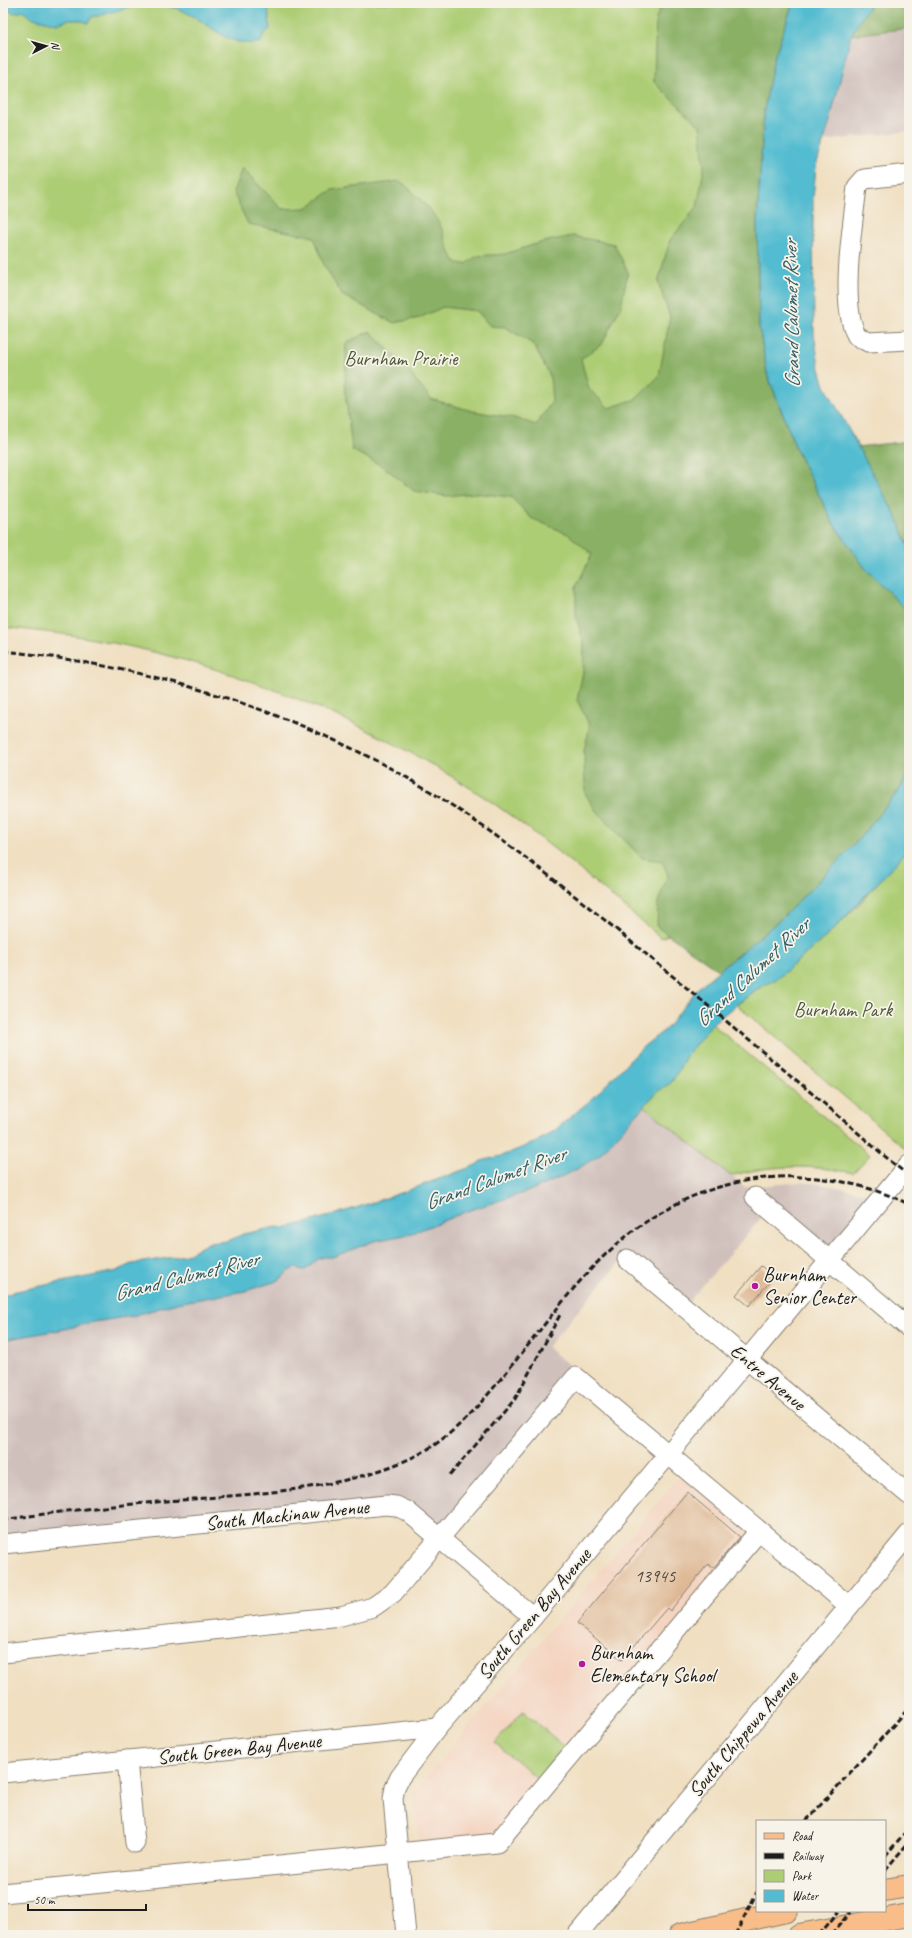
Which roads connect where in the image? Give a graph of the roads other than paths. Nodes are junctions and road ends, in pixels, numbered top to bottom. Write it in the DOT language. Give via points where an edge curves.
graph roads {
  1 [pos="909,174"];
  2 [pos="909,340"];
  3 [pos="909,1165"];
  4 [pos="755,1197"];
  5 [pos="627,1260"];
  6 [pos="830,1261"];
  7 [pos="909,1328"];
  8 [pos="747,1360"];
  9 [pos="668,1454"];
  10 [pos="909,1495"];
  11 [pos="759,1531"];
  12 [pos="909,1534"];
  13 [pos="439,1538"];
  14 [pos="3,1544"];
  15 [pos="849,1606"];
  16 [pos="533,1617"];
  17 [pos="3,1652"];
  18 [pos="437,1728"];
  19 [pos="127,1760"];
  20 [pos="3,1773"];
  21 [pos="135,1843"];
  22 [pos="398,1852"];
  23 [pos="909,1886"];
  24 [pos="886,1890"];
  25 [pos="3,1893"];
  26 [pos="782,1912"];
  27 [pos="909,1916"];
  28 [pos="406,1935"];
  29 [pos="577,1935"];
  30 [pos="680,1935"];
  31 [pos="799,1935"];
  1 -- 2 [label="street" via="864,179 857,188 849,258 850,318 857,336 868,342"];
  3 -- 6 [label="street, South Green Bay Avenue"];
  4 -- 6 [label="street"];
  5 -- 8 [label="street, Entre Avenue"];
  6 -- 7 [label="street"];
  6 -- 8 [label="street, South Green Bay Avenue"];
  8 -- 9 [label="street, South Green Bay Avenue"];
  8 -- 10 [label="street, Entre Avenue"];
  9 -- 11 [label="street"];
  9 -- 13 [label="street" via="576,1378"];
  9 -- 16 [label="street, South Green Bay Avenue"];
  11 -- 15 [label="street"];
  11 -- 22 [label="street" via="497,1843"];
  12 -- 15 [label="street, South Chippewa Avenue"];
  13 -- 14 [label="street, South Mackinaw Avenue" via="407,1511 386,1505"];
  13 -- 16 [label="street, South Mackinaw Avenue"];
  13 -- 17 [label="street" via="393,1593 384,1601 358,1613"];
  15 -- 29 [label="street, South Chippewa Avenue"];
  16 -- 18 [label="street, South Green Bay Avenue"];
  18 -- 19 [label="street, South Green Bay Avenue"];
  18 -- 22 [label="street" via="395,1787 393,1799"];
  19 -- 20 [label="street, South Green Bay Avenue"];
  19 -- 21 [label="street"];
  22 -- 25 [label="street"];
  22 -- 28 [label="street"];
  23 -- 24 [label="main road"];
  26 -- 30 [label="main road"];
  27 -- 31 [label="main road"];
}
